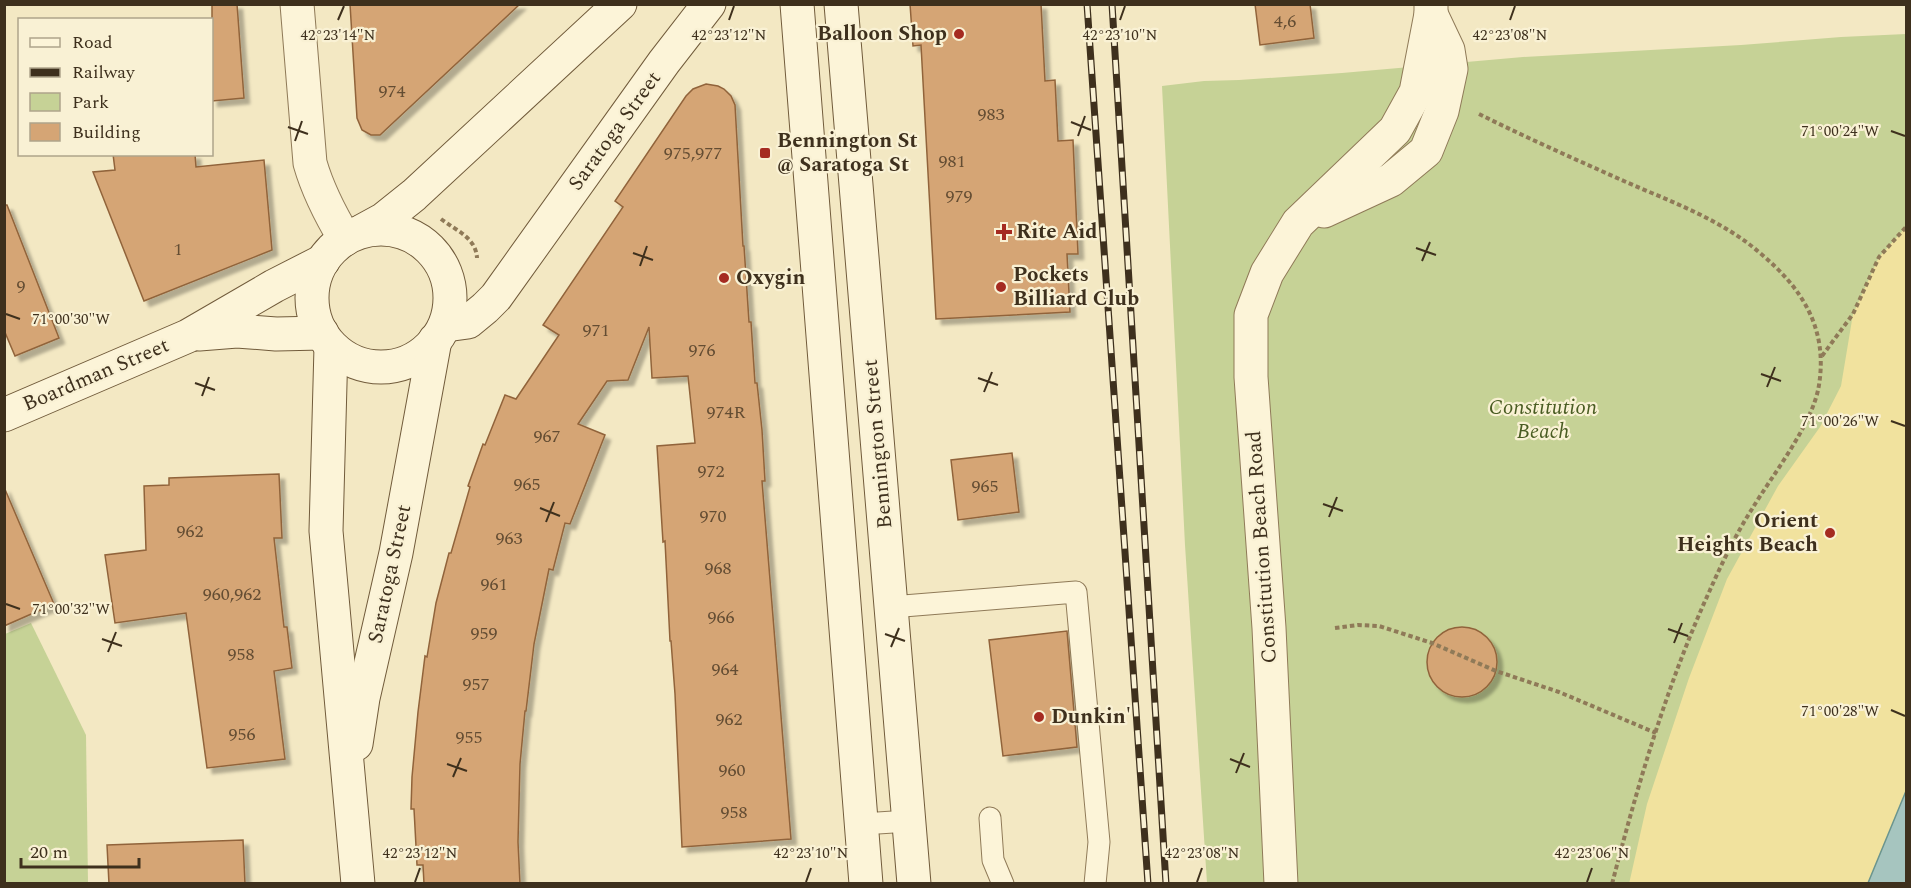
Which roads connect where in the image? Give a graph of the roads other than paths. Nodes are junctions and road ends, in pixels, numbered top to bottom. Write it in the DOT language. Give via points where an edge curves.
graph roads {
  1 [pos="297,4"];
  2 [pos="620,4"];
  3 [pos="709,4"];
  4 [pos="797,4"];
  5 [pos="841,4"];
  6 [pos="1431,9"];
  7 [pos="343,244"];
  8 [pos="440,332"];
  9 [pos="188,336"];
  10 [pos="327,340"];
  11 [pos="4,415"];
  12 [pos="891,607"];
  13 [pos="350,808"];
  14 [pos="990,818"];
  15 [pos="909,821"];
  16 [pos="862,824"];
  17 [pos="358,884"];
  18 [pos="866,884"];
  19 [pos="914,884"];
  20 [pos="1003,884"];
  21 [pos="1095,884"];
  22 [pos="1281,884"];
  1 -- 7 [label="main road" via="310,163"];
  2 -- 7 [label="main road" via="414,195"];
  3 -- 8 [label="main road, Saratoga Street" via="496,297 468,322"];
  4 -- 16 [label="main road"];
  5 -- 12 [label="main road, Bennington Street"];
  6 -- 22 [label="main road, Constitution Beach Road" via="1416,92 1395,130 1298,223 1267,273 1251,315 1251,377 1269,628"];
  7 -- 8 [label="main road" via="376,229 391,229 421,241 442,264 448,278 450,309"];
  7 -- 9 [label="main road, Boardman Street"];
  7 -- 10 [label="main road" via="312,289 315,320"];
  8 -- 10 [label="main road" via="428,350 415,360 386,368 356,364"];
  8 -- 13 [label="main road, Saratoga Street" via="363,698"];
  9 -- 10 [label="main road, Boardman Street" via="221,331"];
  9 -- 11 [label="main road, Boardman Street"];
  10 -- 13 [label="main road, Saratoga Street" via="326,531"];
  12 -- 15 [label="main road, Bennington Street"];
  12 -- 21 [label="lane" via="1076,592 1099,842"];
  13 -- 17 [label="main road, Saratoga Street"];
  14 -- 20 [label="lane" via="993,860"];
  15 -- 16 [label="lane"];
  15 -- 19 [label="main road, Bennington Street"];
  16 -- 18 [label="main road"];
}
